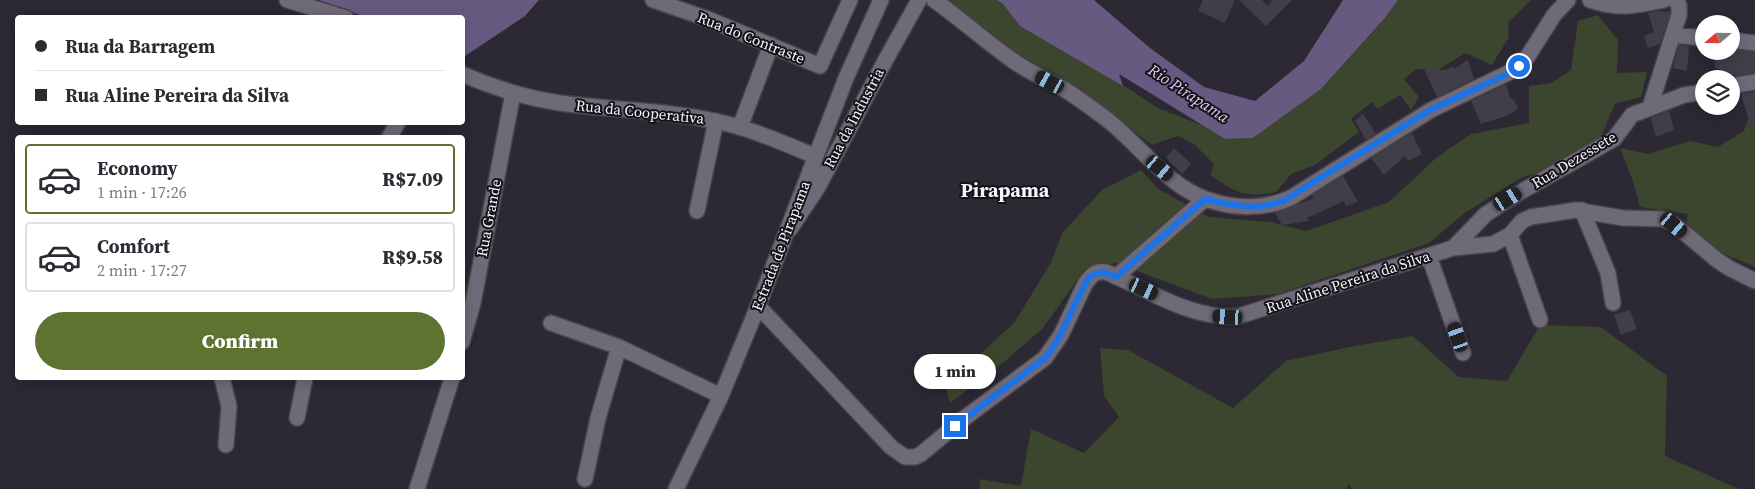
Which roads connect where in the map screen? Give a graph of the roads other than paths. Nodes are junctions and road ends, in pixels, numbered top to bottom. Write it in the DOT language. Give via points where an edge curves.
graph roads {
  1 [pos="287,0"];
  2 [pos="653,0"];
  3 [pos="850,0"];
  4 [pos="881,0"];
  5 [pos="919,0"];
  6 [pos="934,0"];
  7 [pos="1568,0"];
  8 [pos="1590,0"];
  9 [pos="1664,0"];
  10 [pos="1675,0"];
  11 [pos="336,15"];
  12 [pos="1673,35"];
  13 [pos="1695,37"];
  14 [pos="1740,41"];
  15 [pos="1755,43"];
  16 [pos="771,45"];
  17 [pos="465,75"];
  18 [pos="1755,82"];
  19 [pos="1740,84"];
  20 [pos="513,93"];
  21 [pos="1695,93"];
  22 [pos="1650,107"];
  23 [pos="716,121"];
  24 [pos="740,127"];
  25 [pos="815,156"];
  26 [pos="831,162"];
  27 [pos="1205,199"];
  28 [pos="697,210"];
  29 [pos="1582,210"];
  30 [pos="786,234"];
  31 [pos="1510,235"];
  32 [pos="1453,248"];
  33 [pos="1429,256"];
  34 [pos="1116,277"];
  35 [pos="1755,281"];
  36 [pos="1613,302"];
  37 [pos="758,306"];
  38 [pos="1540,320"];
  39 [pos="551,323"];
  40 [pos="465,332"];
  41 [pos="619,347"];
  42 [pos="1464,353"];
  43 [pos="222,380"];
  44 [pos="305,380"];
  45 [pos="451,380"];
  46 [pos="721,396"];
  47 [pos="297,418"];
  48 [pos="226,445"];
  49 [pos="585,479"];
  50 [pos="417,489"];
  51 [pos="676,489"];
  1 -- 11 [label="street"];
  2 -- 16 [label="street, Rua do Contraste"];
  3 -- 16 [label="street, Rua do Contraste" via="820,66"];
  4 -- 25 [label="street, Estrada de Pirapama"];
  5 -- 26 [label="street, Rua da Industria"];
  6 -- 27 [label="street" via="1014,62 1090,107 1168,175"];
  7 -- 27 [label="street" via="1554,15 1528,56 1512,71 1430,110 1292,197 1266,206 1226,204"];
  8 -- 9 [label="street" via="1611,7"];
  10 -- 12 [label="street" via="1679,5 1679,15"];
  12 -- 13 [label="street"];
  12 -- 22 [label="street"];
  14 -- 15 [label="street"];
  16 -- 24 [label="street"];
  17 -- 20 [label="street, Rua da Cooperativa"];
  18 -- 19 [label="street"];
  20 -- 23 [label="street, Rua da Cooperativa" via="560,103"];
  20 -- 40 [label="street, Rua Grande"];
  21 -- 22 [label="street, Rua Dezessete"];
  22 -- 32 [label="street, Rua Dezessete" via="1632,115 1610,142 1486,214"];
  23 -- 24 [label="street, Rua da Cooperativa"];
  23 -- 28 [label="street"];
  24 -- 25 [label="street, Rua da Cooperativa"];
  25 -- 26 [label="street, Rua da Cooperativa"];
  25 -- 30 [label="street, Estrada de Pirapama"];
  26 -- 30 [label="street, Rua da Industria" via="812,198"];
  27 -- 34 [label="street"];
  29 -- 31 [label="street" via="1522,220"];
  29 -- 35 [label="street" via="1623,218 1663,219 1716,260"];
  29 -- 36 [label="street" via="1608,273"];
  30 -- 37 [label="street, Estrada de Pirapama"];
  31 -- 32 [label="street" via="1487,246"];
  31 -- 38 [label="street"];
  32 -- 33 [label="street, Rua Aline Pereira da Silva"];
  33 -- 34 [label="street, Rua Aline Pereira da Silva" via="1228,317 1184,307"];
  33 -- 42 [label="street"];
  34 -- 37 [label="street, Rua Aline Pereira da Silva" via="1102,272 1090,276 1058,341 1045,358 921,454 905,457 891,447"];
  37 -- 46 [label="street, Estrada de Pirapama"];
  39 -- 41 [label="street"];
  41 -- 46 [label="street"];
  41 -- 49 [label="street" via="598,418"];
  43 -- 48 [label="street" via="229,406"];
  44 -- 47 [label="street"];
  45 -- 50 [label="street"];
  46 -- 51 [label="street, Estrada de Pirapama"];
}
